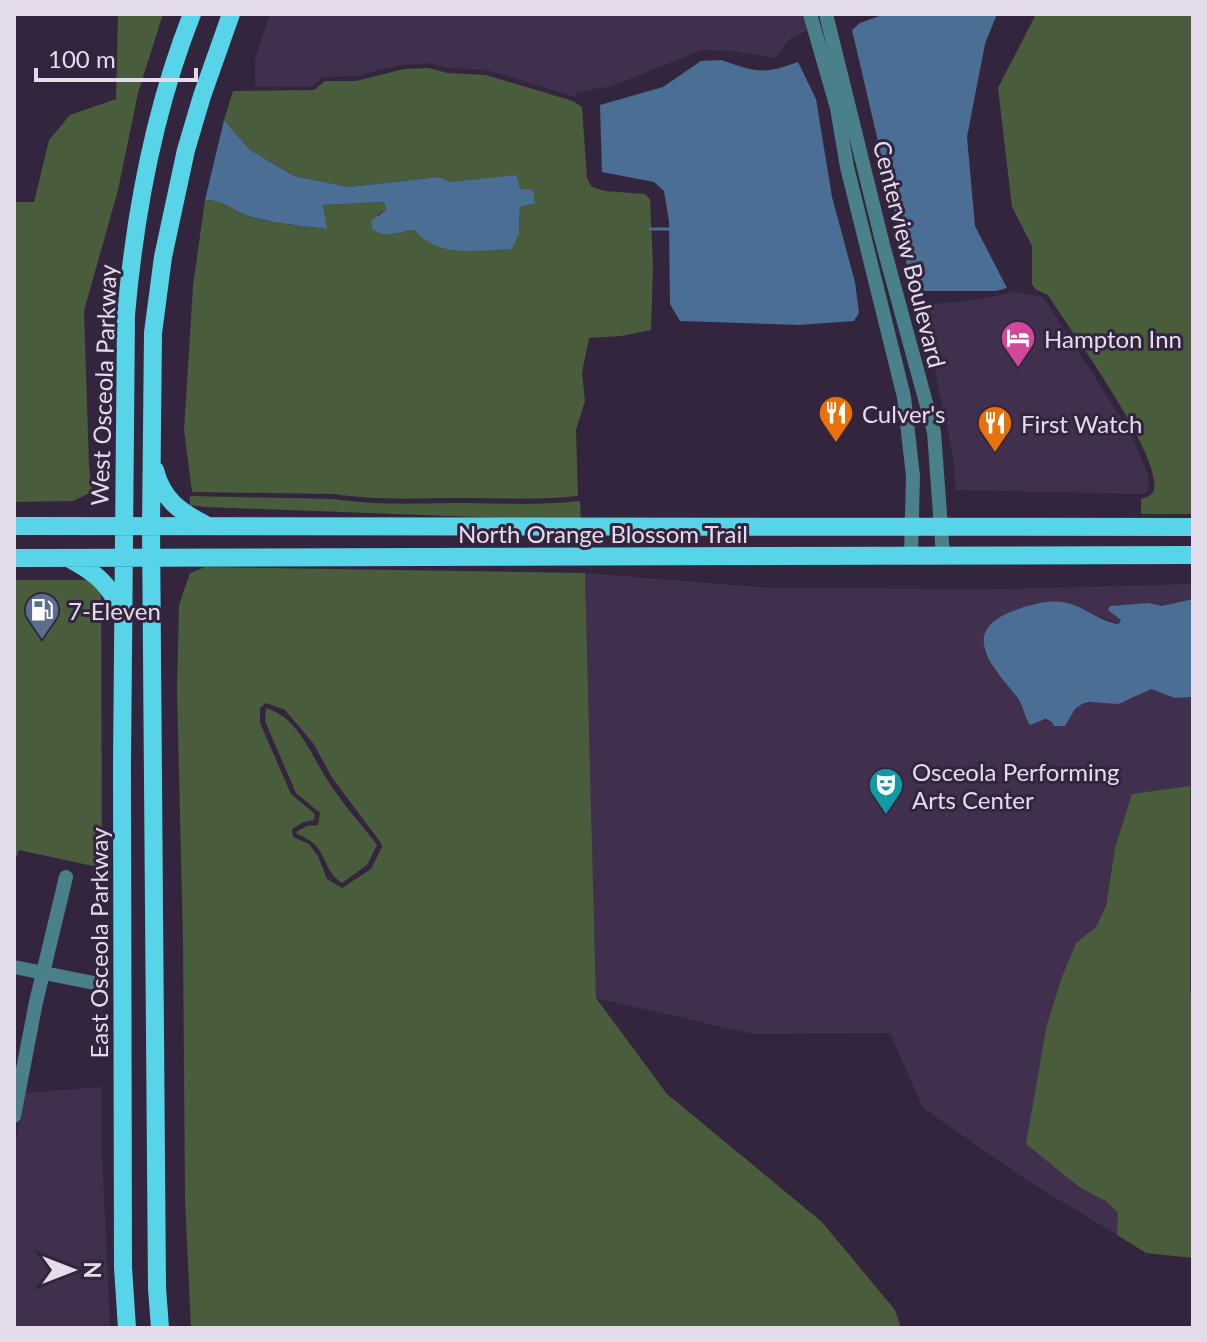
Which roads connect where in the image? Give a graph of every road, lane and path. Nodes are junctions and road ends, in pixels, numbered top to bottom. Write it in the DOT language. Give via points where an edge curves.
graph roads {
  1 [pos="192,14"];
  2 [pos="231,14"];
  3 [pos="810,14"];
  4 [pos="826,14"];
  5 [pos="908,339"];
  6 [pos="892,344"];
  7 [pos="151,456"];
  8 [pos="14,526"];
  9 [pos="124,526"];
  10 [pos="151,526"];
  11 [pos="209,527"];
  12 [pos="1193,527"];
  13 [pos="912,528"];
  14 [pos="940,528"];
  15 [pos="911,555"];
  16 [pos="943,555"];
  17 [pos="1193,555"];
  18 [pos="14,558"];
  19 [pos="69,558"];
  20 [pos="124,559"];
  21 [pos="151,559"];
  22 [pos="124,620"];
  23 [pos="66,877"];
  24 [pos="14,967"];
  25 [pos="44,973"];
  26 [pos="99,984"];
  27 [pos="14,1116"];
  28 [pos="127,1328"];
  29 [pos="160,1328"];
  1 -- 9 [label="main road, West Osceola Parkway" via="149,153 131,255"];
  2 -- 7 [label="main road, West Osceola Parkway" via="190,137 163,257 153,333"];
  3 -- 6 [label="street, Centerview Boulevard"];
  4 -- 5 [label="street, Centerview Boulevard"];
  5 -- 6 [label="street"];
  5 -- 14 [label="street, Centerview Boulevard" via="934,432"];
  6 -- 13 [label="street, Centerview Boulevard" via="910,440"];
  7 -- 10 [label="main road, West Osceola Parkway"];
  7 -- 11 [label="main road" via="159,486 171,503"];
  8 -- 9 [label="main road, North Orange Blossom Trail"];
  9 -- 10 [label="main road, North Orange Blossom Trail"];
  9 -- 20 [label="main road, West Osceola Parkway"];
  10 -- 11 [label="main road, North Orange Blossom Trail"];
  10 -- 21 [label="main road, West Osceola Parkway"];
  11 -- 13 [label="main road, North Orange Blossom Trail"];
  12 -- 14 [label="main road, North Orange Blossom Trail"];
  13 -- 14 [label="main road, North Orange Blossom Trail"];
  13 -- 15 [label="street, Centerview Boulevard"];
  14 -- 16 [label="street, Centerview Boulevard"];
  15 -- 16 [label="main road, North Orange Blossom Trail"];
  15 -- 21 [label="main road, North Orange Blossom Trail"];
  16 -- 17 [label="main road, North Orange Blossom Trail"];
  18 -- 19 [label="main road, North Orange Blossom Trail"];
  19 -- 20 [label="main road, North Orange Blossom Trail"];
  19 -- 22 [label="main road" via="105,582"];
  20 -- 21 [label="main road, North Orange Blossom Trail"];
  20 -- 22 [label="main road, East Osceola Parkway"];
  21 -- 29 [label="main road"];
  22 -- 28 [label="main road, East Osceola Parkway"];
  23 -- 25 [label="street"];
  24 -- 25 [label="street"];
  25 -- 26 [label="street"];
  25 -- 27 [label="street"];
}
